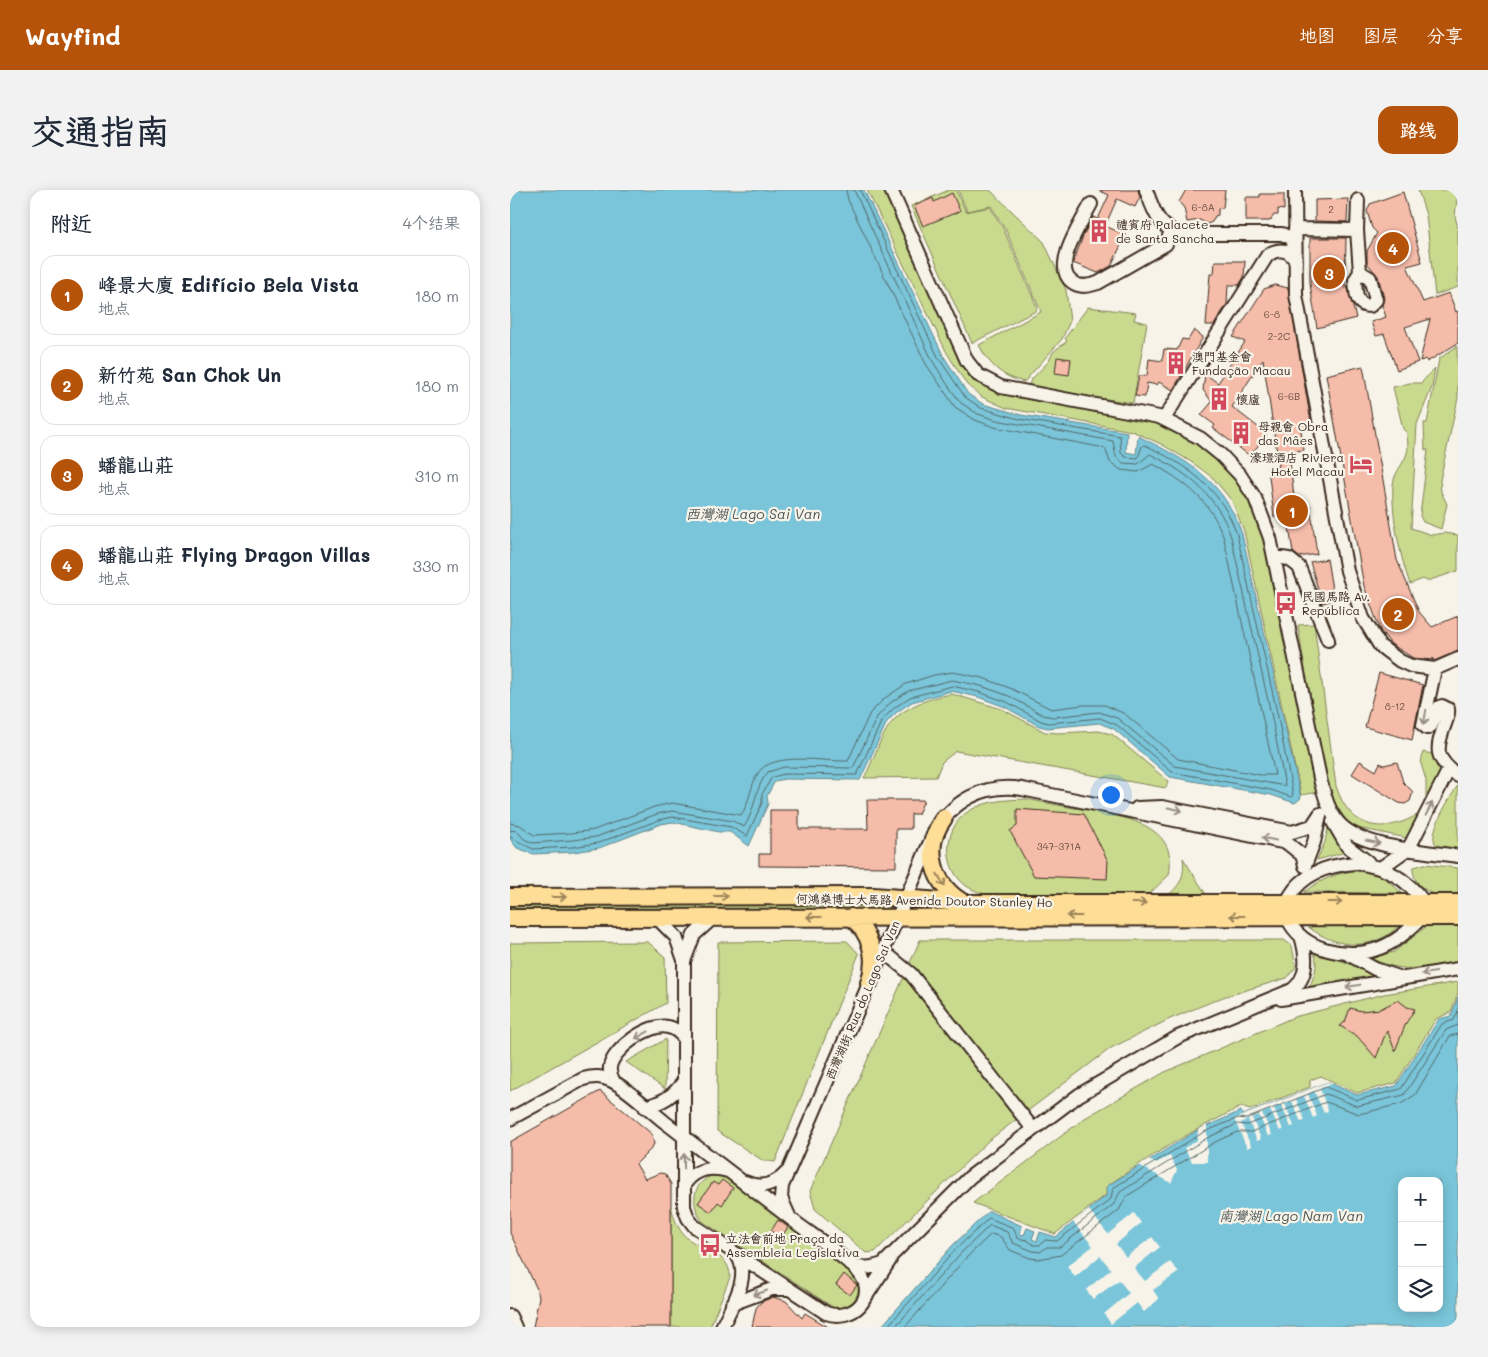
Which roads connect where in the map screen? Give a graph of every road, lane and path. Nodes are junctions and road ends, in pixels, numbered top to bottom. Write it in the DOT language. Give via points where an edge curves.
graph roads {
  1 [pos="891,190"];
  2 [pos="1146,190"];
  3 [pos="1294,190"];
  4 [pos="1358,200"];
  5 [pos="1091,204"];
  6 [pos="1357,230"];
  7 [pos="1171,232"];
  8 [pos="1254,234"];
  9 [pos="1295,238"];
  10 [pos="1272,253"];
  11 [pos="1296,262"];
  12 [pos="1360,272"];
  13 [pos="1164,419"];
  14 [pos="1274,557"];
  15 [pos="1328,640"];
  16 [pos="1458,659"];
  17 [pos="1435,670"];
  18 [pos="1454,773"];
  19 [pos="1321,783"];
  20 [pos="1327,803"];
  21 [pos="1126,808"];
  22 [pos="1320,814"];
  23 [pos="944,818"];
  24 [pos="1409,848"];
  25 [pos="1458,856"];
  26 [pos="1305,865"];
  27 [pos="1377,866"];
  28 [pos="1294,888"];
  29 [pos="510,897"];
  30 [pos="905,899"];
  31 [pos="964,903"];
  32 [pos="1458,903"];
  33 [pos="1286,909"];
  34 [pos="1423,909"];
  35 [pos="1458,916"];
  36 [pos="656,917"];
  37 [pos="714,917"];
  38 [pos="851,917"];
  39 [pos="898,917"];
  40 [pos="510,918"];
  41 [pos="1301,936"];
  42 [pos="883,951"];
  43 [pos="1346,953"];
  44 [pos="684,965"];
  45 [pos="1458,969"];
  46 [pos="1401,977"];
  47 [pos="869,983"];
  48 [pos="1264,1002"];
  49 [pos="684,1038"];
  50 [pos="684,1081"];
  51 [pos="614,1082"];
  52 [pos="645,1107"];
  53 [pos="510,1119"];
  54 [pos="1033,1129"];
  55 [pos="684,1137"];
  56 [pos="789,1170"];
  57 [pos="734,1175"];
  58 [pos="684,1185"];
  59 [pos="791,1219"];
  60 [pos="732,1251"];
  61 [pos="892,1256"];
  62 [pos="849,1264"];
  63 [pos="773,1278"];
  64 [pos="740,1285"];
  65 [pos="789,1289"];
  66 [pos="863,1300"];
  67 [pos="732,1304"];
  68 [pos="510,1316"];
  69 [pos="515,1327"];
  70 [pos="722,1327"];
  1 -- 13 [label="street" via="967,361 978,375 1001,387"];
  2 -- 7 [label="street" via="1156,218"];
  3 -- 9 [label="street"];
  4 -- 6 [label="street"];
  5 -- 7 [label="street" via="1065,254 1064,269 1074,284 1098,283 1166,244"];
  6 -- 9 [label="street"];
  6 -- 12 [label="street"];
  7 -- 8 [label="street"];
  8 -- 9 [label="street" via="1282,234"];
  8 -- 10 [label="street" via="1266,241"];
  9 -- 10 [label="street"];
  9 -- 11 [label="street"];
  10 -- 11 [label="street" via="1291,254"];
  10 -- 13 [label="street"];
  11 -- 17 [label="street" via="1296,295 1345,562 1362,618 1372,636 1389,654 1411,666"];
  13 -- 14 [label="street" via="1211,446 1240,475 1260,510"];
  14 -- 15 [label="street" via="1289,559 1299,567"];
  14 -- 19 [label="street"];
  16 -- 17 [label="street"];
  17 -- 18 [label="street, one-way" via="1423,726 1431,726 1439,707 1448,709 1437,750 1439,758"];
  24 -- 18 [label="street, one-way"];
  19 -- 20 [label="street"];
  19 -- 22 [label="street"];
  20 -- 24 [label="street, one-way" via="1339,823 1354,835 1372,842"];
  20 -- 27 [label="street" via="1343,841 1354,854"];
  21 -- 22 [label="street, 西灣湖街 Rua do Lago Sai Van, one-way" via="1162,807 1292,832 1312,826"];
  21 -- 23 [label="street, 西灣湖街 Rua do Lago Sai Van" via="1002,788 970,797"];
  26 -- 21 [label="street, 西灣湖街 Rua do Lago Sai Van, one-way" via="1302,855 1287,843 1159,818"];
  22 -- 26 [label="street"];
  23 -- 30 [label="street, 西灣湖街 Rua do Lago Sai Van" via="933,835"];
  23 -- 31 [label="main road, one-way" via="934,838 934,865 944,886"];
  24 -- 25 [label="street"];
  24 -- 27 [label="street"];
  26 -- 28 [label="street"];
  27 -- 28 [label="street" via="1339,864 1322,869"];
  27 -- 34 [label="street" via="1408,884"];
  28 -- 33 [label="street"];
  29 -- 30 [label="main road, 何鴻燊博士大馬路 Avenida Doutor Stanley Ho, one-way" via="873,896"];
  30 -- 31 [label="main road, 何鴻燊博士大馬路 Avenida Doutor Stanley Ho"];
  30 -- 39 [label="street, 西灣湖街 Rua do Lago Sai Van"];
  31 -- 33 [label="main road, 何鴻燊博士大馬路 Avenida Doutor Stanley Ho, one-way"];
  32 -- 34 [label="main road, 何鴻燊博士大馬路 Avenida Doutor Stanley Ho"];
  33 -- 34 [label="main road, 何鴻燊博士大馬路 Avenida Doutor Stanley Ho"];
  33 -- 39 [label="main road, 何鴻燊博士大馬路 Avenida Doutor Stanley Ho, one-way"];
  33 -- 41 [label="street"];
  34 -- 35 [label="main road, 何鴻燊博士大馬路 Avenida Doutor Stanley Ho"];
  34 -- 43 [label="street" via="1396,940 1380,948"];
  36 -- 37 [label="main road, 何鴻燊博士大馬路 Avenida Doutor Stanley Ho"];
  36 -- 40 [label="main road, 何鴻燊博士大馬路 Avenida Doutor Stanley Ho"];
  36 -- 44 [label="street" via="676,937"];
  38 -- 37 [label="main road, 何鴻燊博士大馬路 Avenida Doutor Stanley Ho, one-way"];
  37 -- 44 [label="street" via="694,935"];
  38 -- 39 [label="main road, 何鴻燊博士大馬路 Avenida Doutor Stanley Ho"];
  38 -- 47 [label="main road" via="865,932 871,945 873,964"];
  39 -- 42 [label="street, 西灣湖街 Rua do Lago Sai Van"];
  41 -- 43 [label="street" via="1318,947"];
  41 -- 48 [label="street" via="1306,962 1302,979 1286,994"];
  42 -- 47 [label="street, 西灣湖街 Rua do Lago Sai Van"];
  42 -- 54 [label="street" via="911,974"];
  43 -- 46 [label="street" via="1375,969"];
  44 -- 49 [label="street"];
  45 -- 46 [label="street, one-way"];
  46 -- 48 [label="street, one-way"];
  47 -- 56 [label="street, 西灣湖街 Rua do Lago Sai Van"];
  48 -- 54 [label="street" via="1170,1042 1079,1095"];
  49 -- 50 [label="street"];
  49 -- 51 [label="street, one-way" via="677,1031 663,1026 621,1047 609,1070"];
  50 -- 52 [label="street" via="661,1103"];
  50 -- 55 [label="street"];
  51 -- 52 [label="street"];
  51 -- 53 [label="street" via="594,1076 583,1079"];
  52 -- 55 [label="street"];
  54 -- 61 [label="street" via="970,1177"];
  55 -- 57 [label="street"];
  58 -- 55 [label="street, one-way"];
  56 -- 57 [label="street" via="772,1184 759,1186 748,1184"];
  56 -- 59 [label="street, 西灣湖街 Rua do Lago Sai Van" via="781,1198"];
  57 -- 58 [label="street" via="708,1169 697,1172"];
  57 -- 59 [label="street"];
  58 -- 60 [label="street" via="684,1207 688,1218 694,1226"];
  59 -- 62 [label="street"];
  60 -- 63 [label="street"];
  60 -- 64 [label="street" via="743,1266"];
  61 -- 62 [label="street" via="872,1268"];
  61 -- 66 [label="street"];
  62 -- 66 [label="street" via="865,1283"];
  63 -- 64 [label="street" via="757,1274"];
  63 -- 65 [label="street"];
  64 -- 67 [label="street"];
  65 -- 66 [label="street" via="834,1316 851,1314"];
  65 -- 67 [label="street, one-way" via="772,1288"];
  67 -- 70 [label="street"];
  68 -- 69 [label="street"];
}
